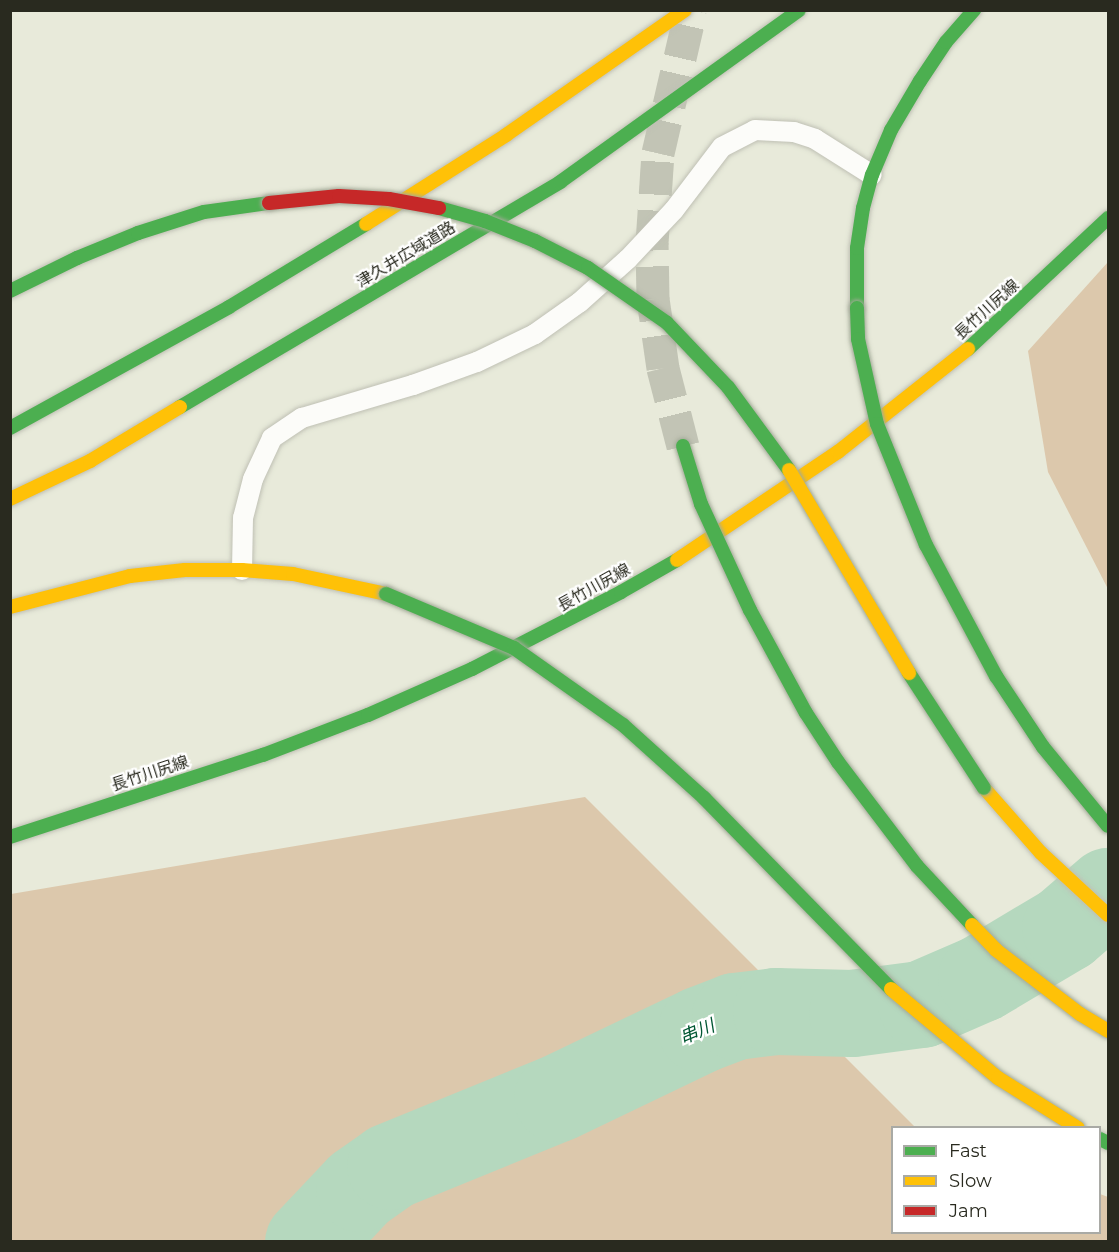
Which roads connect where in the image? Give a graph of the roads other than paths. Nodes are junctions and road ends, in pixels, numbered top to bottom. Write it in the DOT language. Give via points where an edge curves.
graph roads {
  1 [pos="685,10"];
  2 [pos="799,10"];
  3 [pos="974,10"];
  4 [pos="872,175"];
  5 [pos="1108,218"];
  6 [pos="10,291"];
  7 [pos="10,428"];
  8 [pos="682,446"];
  9 [pos="10,499"];
  10 [pos="242,570"];
  11 [pos="10,607"];
  12 [pos="1108,826"];
  13 [pos="10,837"];
  14 [pos="1108,915"];
  15 [pos="1108,1031"];
  16 [pos="1075,1126"];
  1 -- 7 [label="main road" via="506,135 327,249"];
  2 -- 9 [label="main road, 津久井広域道路" via="560,182 110,449"];
  3 -- 4 [label="main road" via="920,81 891,130"];
  4 -- 10 [label="lane" via="814,139 794,132 755,130 722,147 674,210 628,259 580,302 535,334 477,362 302,418 272,438 253,479 243,518"];
  4 -- 12 [label="main road, bridge" via="857,248 858,339 877,424 895,474 926,545 996,676 1043,747"];
  5 -- 13 [label="main road, 長竹川尻線" via="1005,316 897,407 789,486 621,592 472,669 368,715 263,755"];
  6 -- 14 [label="main road, bridge" via="138,232 204,212 339,196 390,199 445,209 525,237 588,268 667,323 728,387 778,453 901,660 984,788 1041,853"];
  8 -- 15 [label="main road, bridge" via="701,504 750,610 806,713 838,762 917,866 996,950"];
  10 -- 11 [label="main road" via="185,570 130,576"];
  10 -- 16 [label="main road, bridge" via="333,581 386,594 514,648 623,724 704,798 878,978 926,1021 998,1078"];
}
